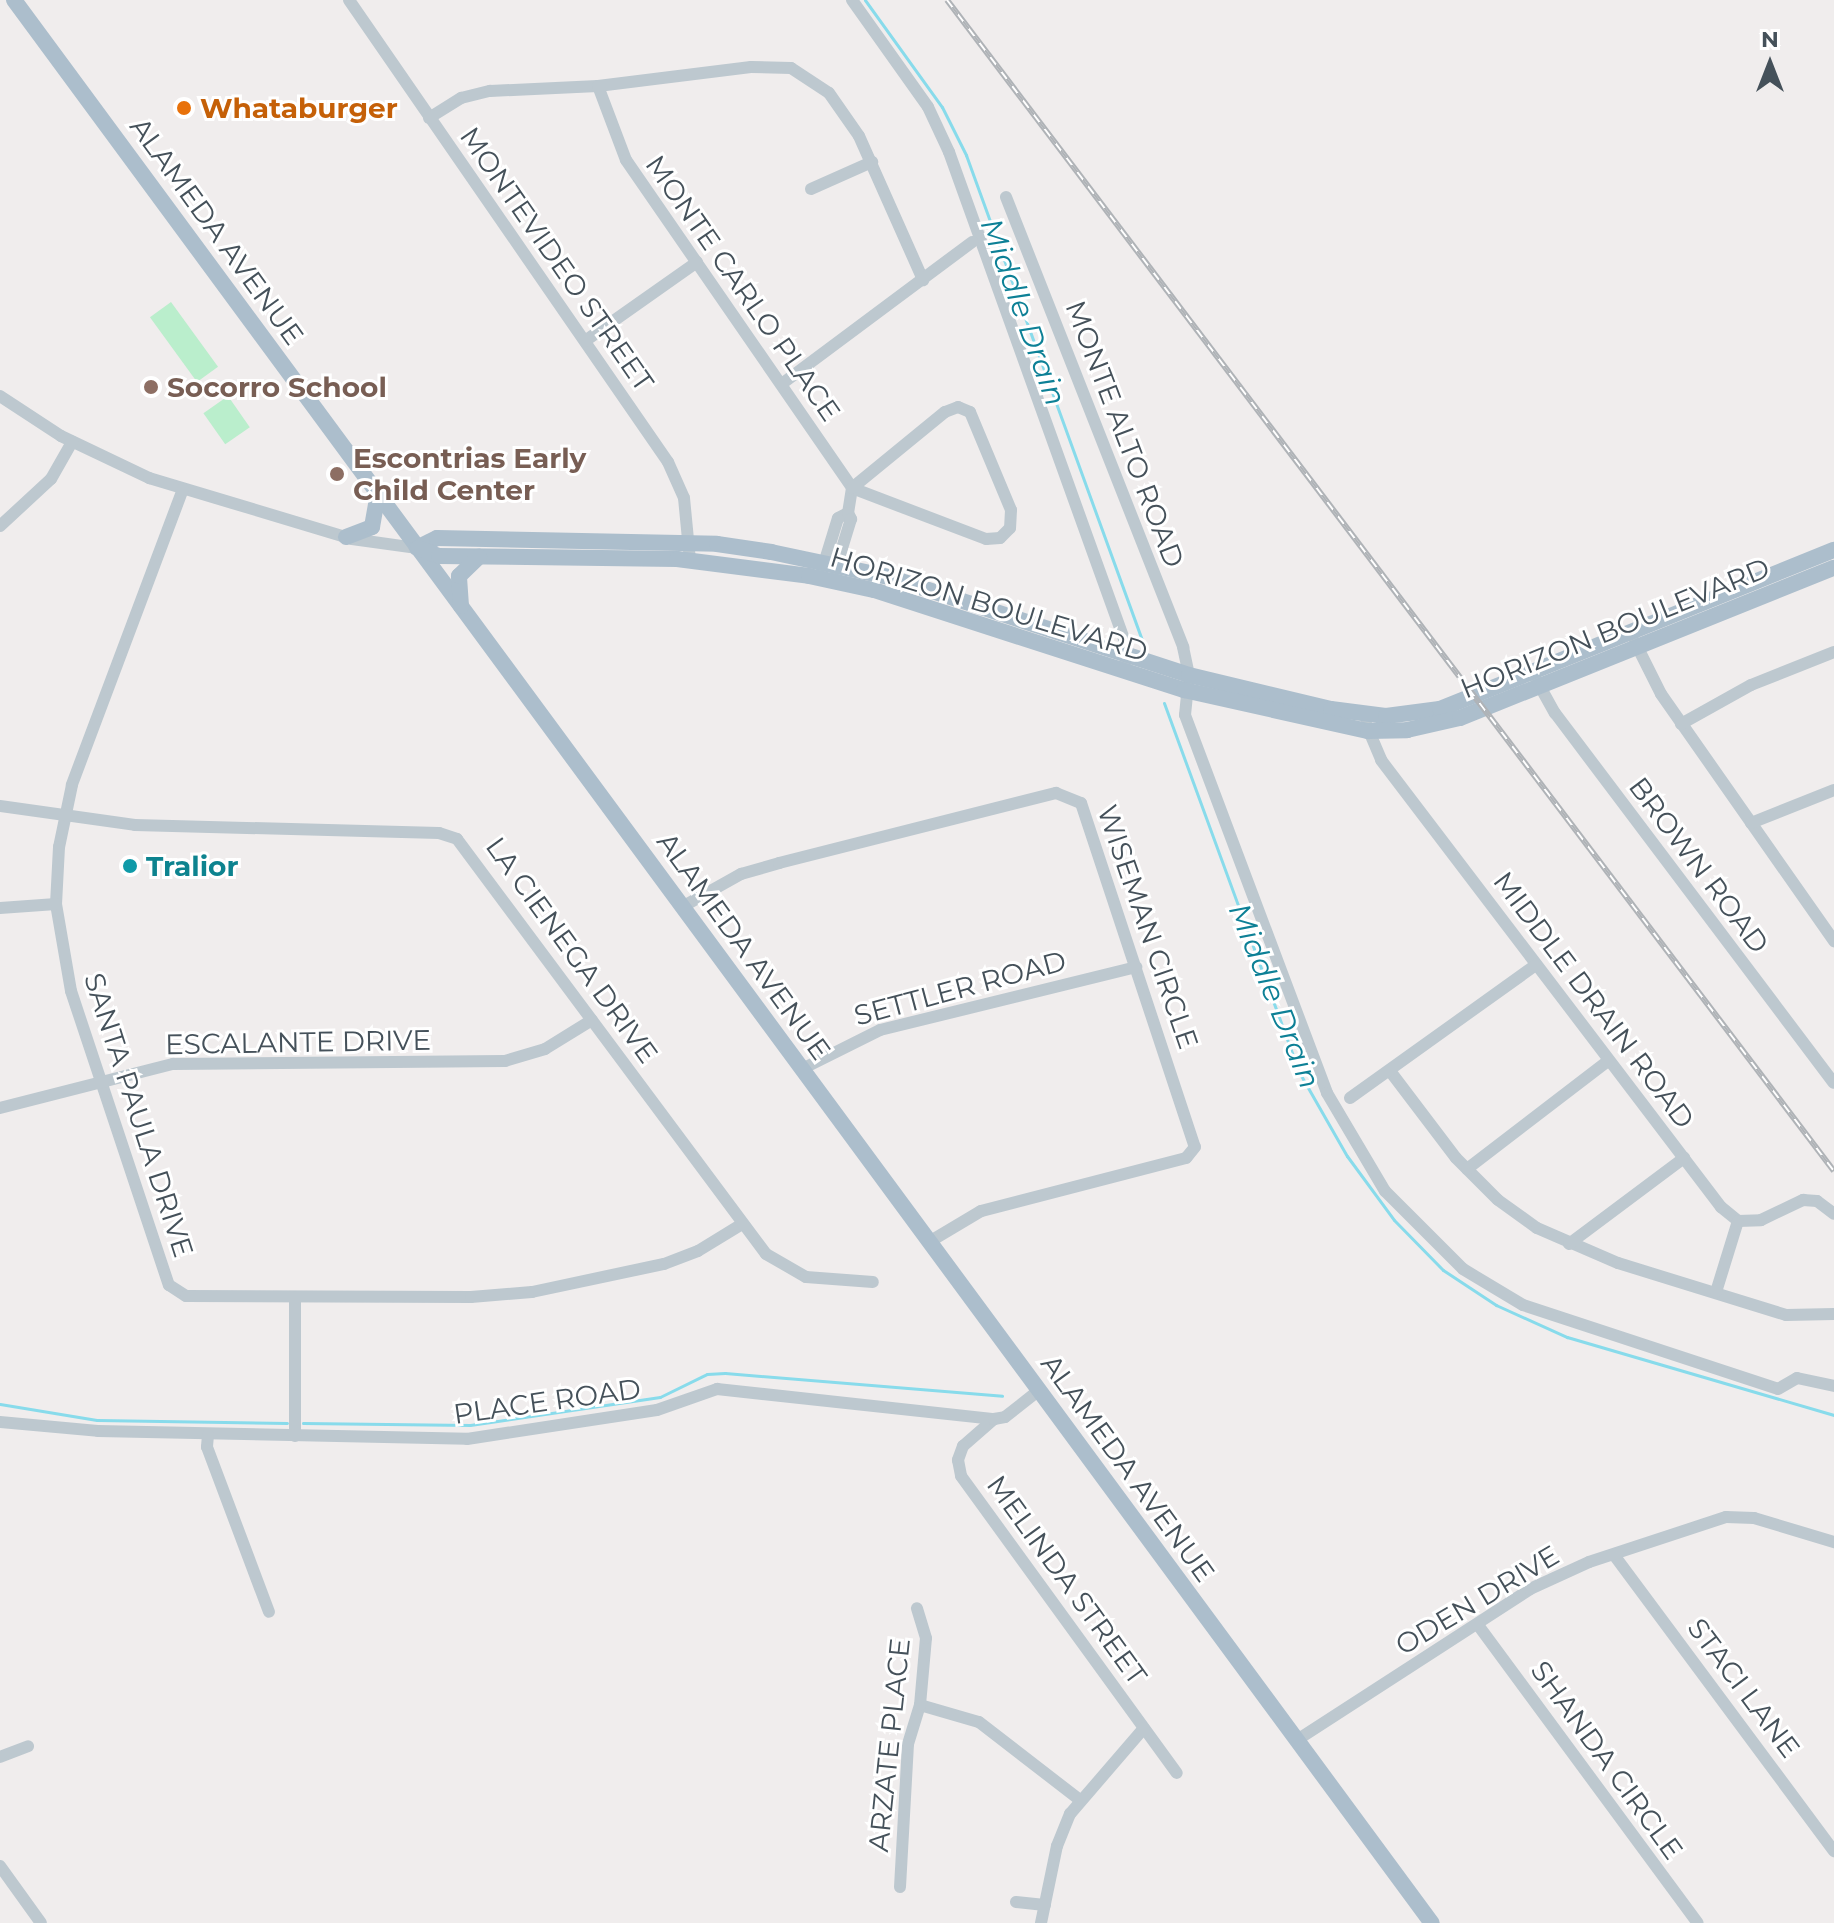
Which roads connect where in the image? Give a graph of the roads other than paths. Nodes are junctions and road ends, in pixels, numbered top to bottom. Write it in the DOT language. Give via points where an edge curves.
graph roads {
  1 [pos="14,0"];
  2 [pos="349,0"];
  3 [pos="852,0"];
  4 [pos="598,86"];
  5 [pos="429,118"];
  6 [pos="872,162"];
  7 [pos="811,189"];
  8 [pos="1006,197"];
  9 [pos="972,242"];
  10 [pos="697,262"];
  11 [pos="923,280"];
  12 [pos="585,341"];
  13 [pos="783,383"];
  14 [pos="0,396"];
  15 [pos="72,442"];
  16 [pos="852,488"];
  17 [pos="183,489"];
  18 [pos="378,494"];
  19 [pos="0,526"];
  20 [pos="346,537"];
  21 [pos="417,548"];
  22 [pos="1834,550"];
  23 [pos="690,552"];
  24 [pos="479,557"];
  25 [pos="1834,568"];
  26 [pos="828,572"];
  27 [pos="461,607"];
  28 [pos="1634,639"];
  29 [pos="1834,652"];
  30 [pos="1126,665"];
  31 [pos="1536,679"];
  32 [pos="1186,682"];
  33 [pos="1364,714"];
  34 [pos="1681,724"];
  35 [pos="1368,731"];
  36 [pos="1834,790"];
  37 [pos="0,806"];
  38 [pos="64,815"];
  39 [pos="1751,823"];
  40 [pos="56,904"];
  41 [pos="682,907"];
  42 [pos="0,908"];
  43 [pos="1834,941"];
  44 [pos="1536,965"];
  45 [pos="1136,967"];
  46 [pos="592,1020"];
  47 [pos="1608,1061"];
  48 [pos="802,1069"];
  49 [pos="1390,1071"];
  50 [pos="101,1080"];
  51 [pos="1834,1083"];
  52 [pos="1350,1098"];
  53 [pos="0,1108"];
  54 [pos="1684,1158"];
  55 [pos="1467,1169"];
  56 [pos="1834,1214"];
  57 [pos="1738,1221"];
  58 [pos="742,1224"];
  59 [pos="929,1242"];
  60 [pos="1569,1244"];
  61 [pos="873,1282"];
  62 [pos="1716,1292"];
  63 [pos="295,1297"];
  64 [pos="1834,1314"];
  65 [pos="1834,1386"];
  66 [pos="1038,1391"];
  67 [pos="994,1419"];
  68 [pos="0,1422"];
  69 [pos="208,1435"];
  70 [pos="295,1436"];
  71 [pos="1834,1542"];
  72 [pos="1614,1555"];
  73 [pos="917,1608"];
  74 [pos="269,1612"];
  75 [pos="1478,1625"];
  76 [pos="920,1705"];
  77 [pos="1144,1728"];
  78 [pos="1297,1740"];
  79 [pos="28,1746"];
  80 [pos="0,1757"];
  81 [pos="1177,1773"];
  82 [pos="1080,1800"];
  83 [pos="1834,1851"];
  84 [pos="0,1866"];
  85 [pos="900,1887"];
  86 [pos="1016,1902"];
  87 [pos="1045,1905"];
  88 [pos="41,1923"];
  89 [pos="1041,1923"];
  90 [pos="1432,1923"];
  91 [pos="1698,1923"];
  1 -- 18 [label="main road, ALAMEDA AVENUE"];
  2 -- 5 [label="street, MONTEVIDEO STREET"];
  3 -- 30 [label="street" via="928,107 949,152"];
  4 -- 5 [label="street" via="476,93"];
  4 -- 6 [label="street" via="751,67 791,68 829,93"];
  4 -- 10 [label="street, MONTE CARLO PLACE" via="621,152"];
  5 -- 12 [label="street, MONTEVIDEO STREET"];
  6 -- 7 [label="street"];
  6 -- 11 [label="street"];
  8 -- 32 [label="street, MONTE ALTO ROAD" via="1183,647"];
  9 -- 11 [label="street"];
  10 -- 12 [label="street"];
  10 -- 13 [label="street, MONTE CARLO PLACE"];
  11 -- 13 [label="street"];
  12 -- 23 [label="street, MONTEVIDEO STREET" via="668,462 684,498"];
  13 -- 16 [label="street, MONTE CARLO PLACE"];
  14 -- 15 [label="street"];
  15 -- 17 [label="street" via="125,469"];
  15 -- 19 [label="street" via="51,479"];
  16 -- 16 [label="street" via="958,407 970,412 1011,510 1010,528 1000,538 986,539"];
  16 -- 26 [label="street" via="851,519"];
  17 -- 20 [label="street"];
  17 -- 38 [label="street, SANTA PAULA DRIVE"];
  18 -- 20 [label="main road" via="372,527"];
  18 -- 21 [label="main road, ALAMEDA AVENUE"];
  20 -- 21 [label="street"];
  21 -- 23 [label="main road, HORIZON BOULEVARD" via="437,538"];
  21 -- 24 [label="main road, HORIZON BOULEVARD" via="439,556"];
  21 -- 27 [label="main road, ALAMEDA AVENUE"];
  22 -- 28 [label="main road, HORIZON BOULEVARD"];
  23 -- 24 [label="main road, HORIZON BOULEVARD"];
  23 -- 26 [label="main road, HORIZON BOULEVARD"];
  24 -- 27 [label="main road" via="459,576"];
  25 -- 28 [label="main road, HORIZON BOULEVARD"];
  26 -- 30 [label="main road, HORIZON BOULEVARD" via="889,577"];
  27 -- 41 [label="main road, ALAMEDA AVENUE"];
  28 -- 31 [label="main road, HORIZON BOULEVARD"];
  28 -- 34 [label="street"];
  29 -- 34 [label="street" via="1751,685"];
  30 -- 32 [label="main road, HORIZON BOULEVARD"];
  31 -- 33 [label="main road, HORIZON BOULEVARD" via="1440,709"];
  31 -- 35 [label="main road, HORIZON BOULEVARD" via="1437,725"];
  31 -- 51 [label="street, BROWN ROAD"];
  32 -- 33 [label="main road, HORIZON BOULEVARD"];
  32 -- 35 [label="main road, HORIZON BOULEVARD"];
  32 -- 65 [label="street, MONTE ALTO ROAD" via="1193,740 1327,1093 1385,1191 1415,1224 1463,1269 1523,1305 1778,1389 1797,1378"];
  33 -- 35 [label="street, MIDDLE DRAIN ROAD"];
  34 -- 39 [label="street"];
  35 -- 44 [label="street, MIDDLE DRAIN ROAD" via="1381,760"];
  36 -- 39 [label="street"];
  37 -- 38 [label="street, LA CIENEGA DRIVE"];
  38 -- 40 [label="street, SANTA PAULA DRIVE"];
  38 -- 46 [label="street, LA CIENEGA DRIVE" via="207,830 447,834 467,847"];
  39 -- 43 [label="street"];
  40 -- 42 [label="street"];
  40 -- 50 [label="street, SANTA PAULA DRIVE" via="71,991"];
  41 -- 45 [label="street, WISEMAN CIRCLE" via="741,874 1063,793 1076,798 1085,812"];
  41 -- 48 [label="main road, ALAMEDA AVENUE"];
  44 -- 47 [label="street, MIDDLE DRAIN ROAD"];
  44 -- 49 [label="street"];
  45 -- 48 [label="street, SETTLER ROAD" via="880,1030"];
  45 -- 59 [label="street, WISEMAN CIRCLE" via="1195,1136 1192,1153 1004,1203 958,1222"];
  46 -- 50 [label="street, ESCALANTE DRIVE" via="545,1049 505,1061 194,1063"];
  46 -- 58 [label="street, LA CIENEGA DRIVE"];
  47 -- 54 [label="street, MIDDLE DRAIN ROAD"];
  47 -- 55 [label="street"];
  48 -- 59 [label="main road, ALAMEDA AVENUE"];
  49 -- 52 [label="street"];
  49 -- 55 [label="street"];
  50 -- 53 [label="street, ESCALANTE DRIVE"];
  50 -- 63 [label="street, SANTA PAULA DRIVE" via="173,1290 186,1296"];
  54 -- 57 [label="street, MIDDLE DRAIN ROAD"];
  54 -- 60 [label="street"];
  55 -- 60 [label="street" via="1517,1215"];
  56 -- 57 [label="street" via="1817,1201 1803,1200 1761,1220"];
  57 -- 62 [label="street"];
  58 -- 61 [label="street, LA CIENEGA DRIVE" via="786,1270"];
  58 -- 63 [label="street, SANTA PAULA DRIVE" via="678,1260 562,1287 471,1297"];
  59 -- 66 [label="main road, ALAMEDA AVENUE"];
  60 -- 62 [label="street"];
  62 -- 64 [label="street" via="1786,1315"];
  63 -- 70 [label="street"];
  66 -- 67 [label="street" via="1005,1417"];
  66 -- 78 [label="main road, ALAMEDA AVENUE"];
  67 -- 70 [label="street, PLACE ROAD" via="735,1388 708,1391 657,1410 503,1436"];
  67 -- 77 [label="street, MELINDA STREET" via="963,1446 958,1460 961,1476"];
  68 -- 69 [label="street, PLACE ROAD"];
  69 -- 70 [label="street, PLACE ROAD"];
  69 -- 74 [label="street" via="207,1447"];
  71 -- 72 [label="street, ODEN DRIVE" via="1754,1518 1726,1517"];
  72 -- 75 [label="street, ODEN DRIVE" via="1530,1589"];
  72 -- 83 [label="street, STACI LANE"];
  73 -- 76 [label="street, ARZATE PLACE" via="926,1638"];
  75 -- 78 [label="street, ODEN DRIVE"];
  75 -- 91 [label="street, SHANDA CIRCLE"];
  76 -- 82 [label="street" via="979,1722"];
  76 -- 85 [label="street, ARZATE PLACE" via="908,1744"];
  77 -- 81 [label="street, MELINDA STREET"];
  77 -- 82 [label="street"];
  78 -- 90 [label="main road, ALAMEDA AVENUE"];
  79 -- 80 [label="street"];
  82 -- 87 [label="street" via="1060,1838"];
  84 -- 88 [label="street"];
  86 -- 87 [label="street"];
  87 -- 89 [label="street"];
}
